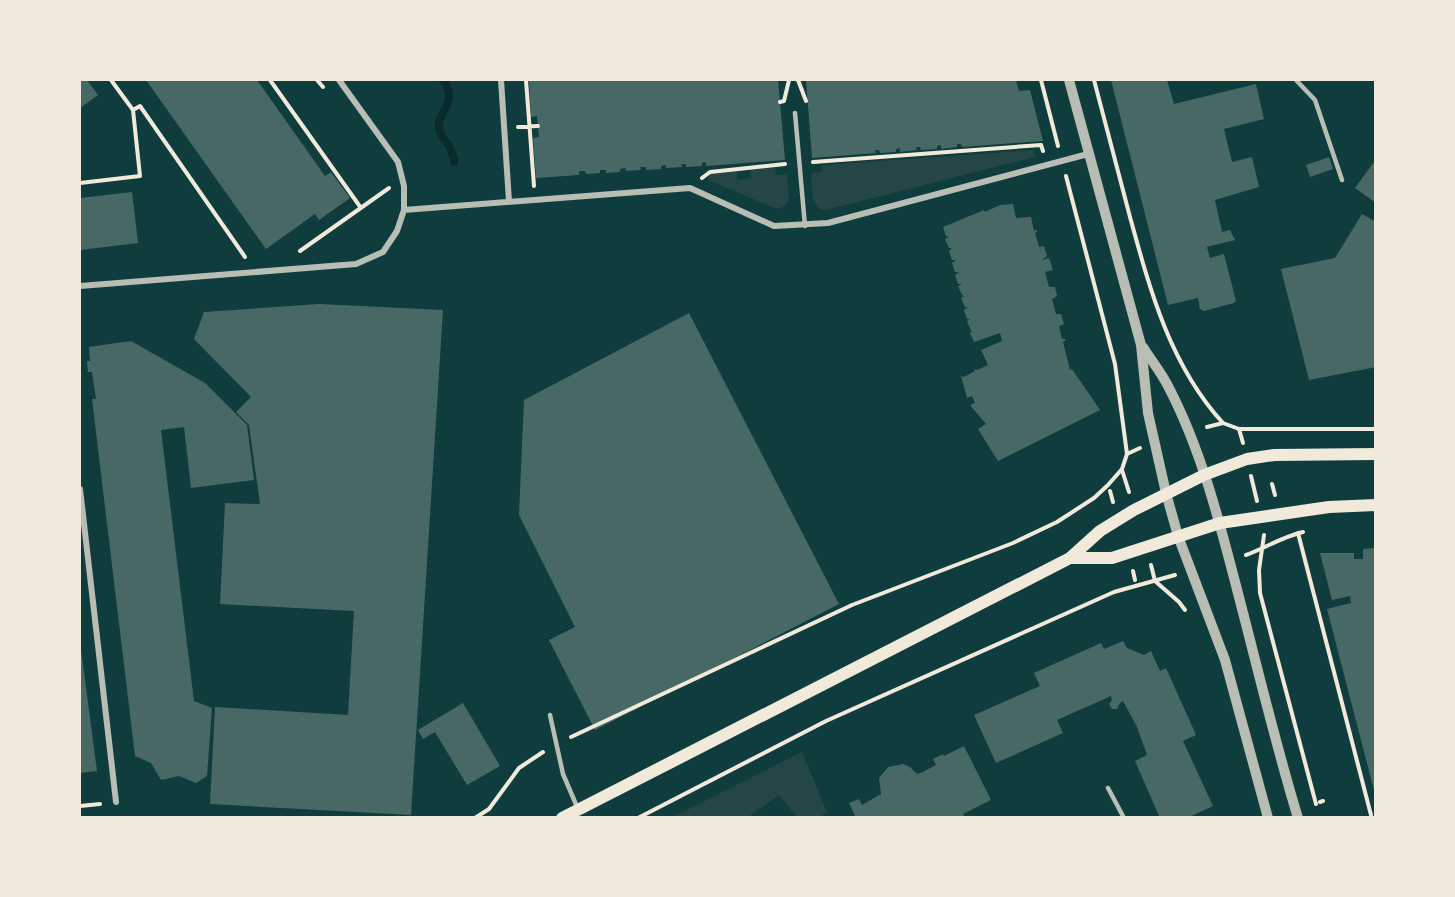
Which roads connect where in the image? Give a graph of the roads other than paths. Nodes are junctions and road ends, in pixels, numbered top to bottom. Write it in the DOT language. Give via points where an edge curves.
graph roads {
  1 [pos="339,80"];
  2 [pos="501,80"];
  3 [pos="1069,80"];
  4 [pos="1296,80"];
  5 [pos="795,113"];
  6 [pos="1088,154"];
  7 [pos="1342,180"];
  8 [pos="509,201"];
  9 [pos="404,210"];
  10 [pos="805,226"];
  11 [pos="80,286"];
  12 [pos="1141,345"];
  13 [pos="1376,454"];
  14 [pos="1204,475"];
  15 [pos="80,489"];
  16 [pos="1166,493"];
  17 [pos="1376,506"];
  18 [pos="1220,523"];
  19 [pos="1178,536"];
  20 [pos="1070,558"];
  21 [pos="550,715"];
  22 [pos="1108,788"];
  23 [pos="116,802"];
  24 [pos="578,809"];
  25 [pos="562,818"];
  26 [pos="1124,818"];
  27 [pos="1268,818"];
  28 [pos="1298,818"];
  1 -- 9 [label="street" via="398,162"];
  2 -- 8 [label="street"];
  3 -- 6 [label="street"];
  4 -- 7 [label="lane" via="1315,100"];
  5 -- 10 [label="lane"];
  6 -- 10 [label="street" via="828,224"];
  6 -- 12 [label="street"];
  8 -- 9 [label="street"];
  8 -- 10 [label="street" via="690,188 774,226"];
  9 -- 11 [label="street" via="397,231 383,252 356,264"];
  12 -- 14 [label="street" via="1167,385"];
  12 -- 16 [label="street" via="1148,413"];
  13 -- 14 [label="main road" via="1274,455 1247,459"];
  14 -- 16 [label="main road"];
  14 -- 18 [label="street"];
  15 -- 23 [label="street"];
  16 -- 19 [label="street"];
  16 -- 20 [label="main road" via="1100,531"];
  17 -- 18 [label="main road" via="1329,507"];
  18 -- 19 [label="main road"];
  18 -- 28 [label="street"];
  19 -- 20 [label="main road" via="1112,558"];
  19 -- 27 [label="street" via="1225,660"];
  20 -- 24 [label="main road"];
  21 -- 24 [label="lane" via="563,774"];
  22 -- 26 [label="lane"];
  24 -- 25 [label="main road"];
}
